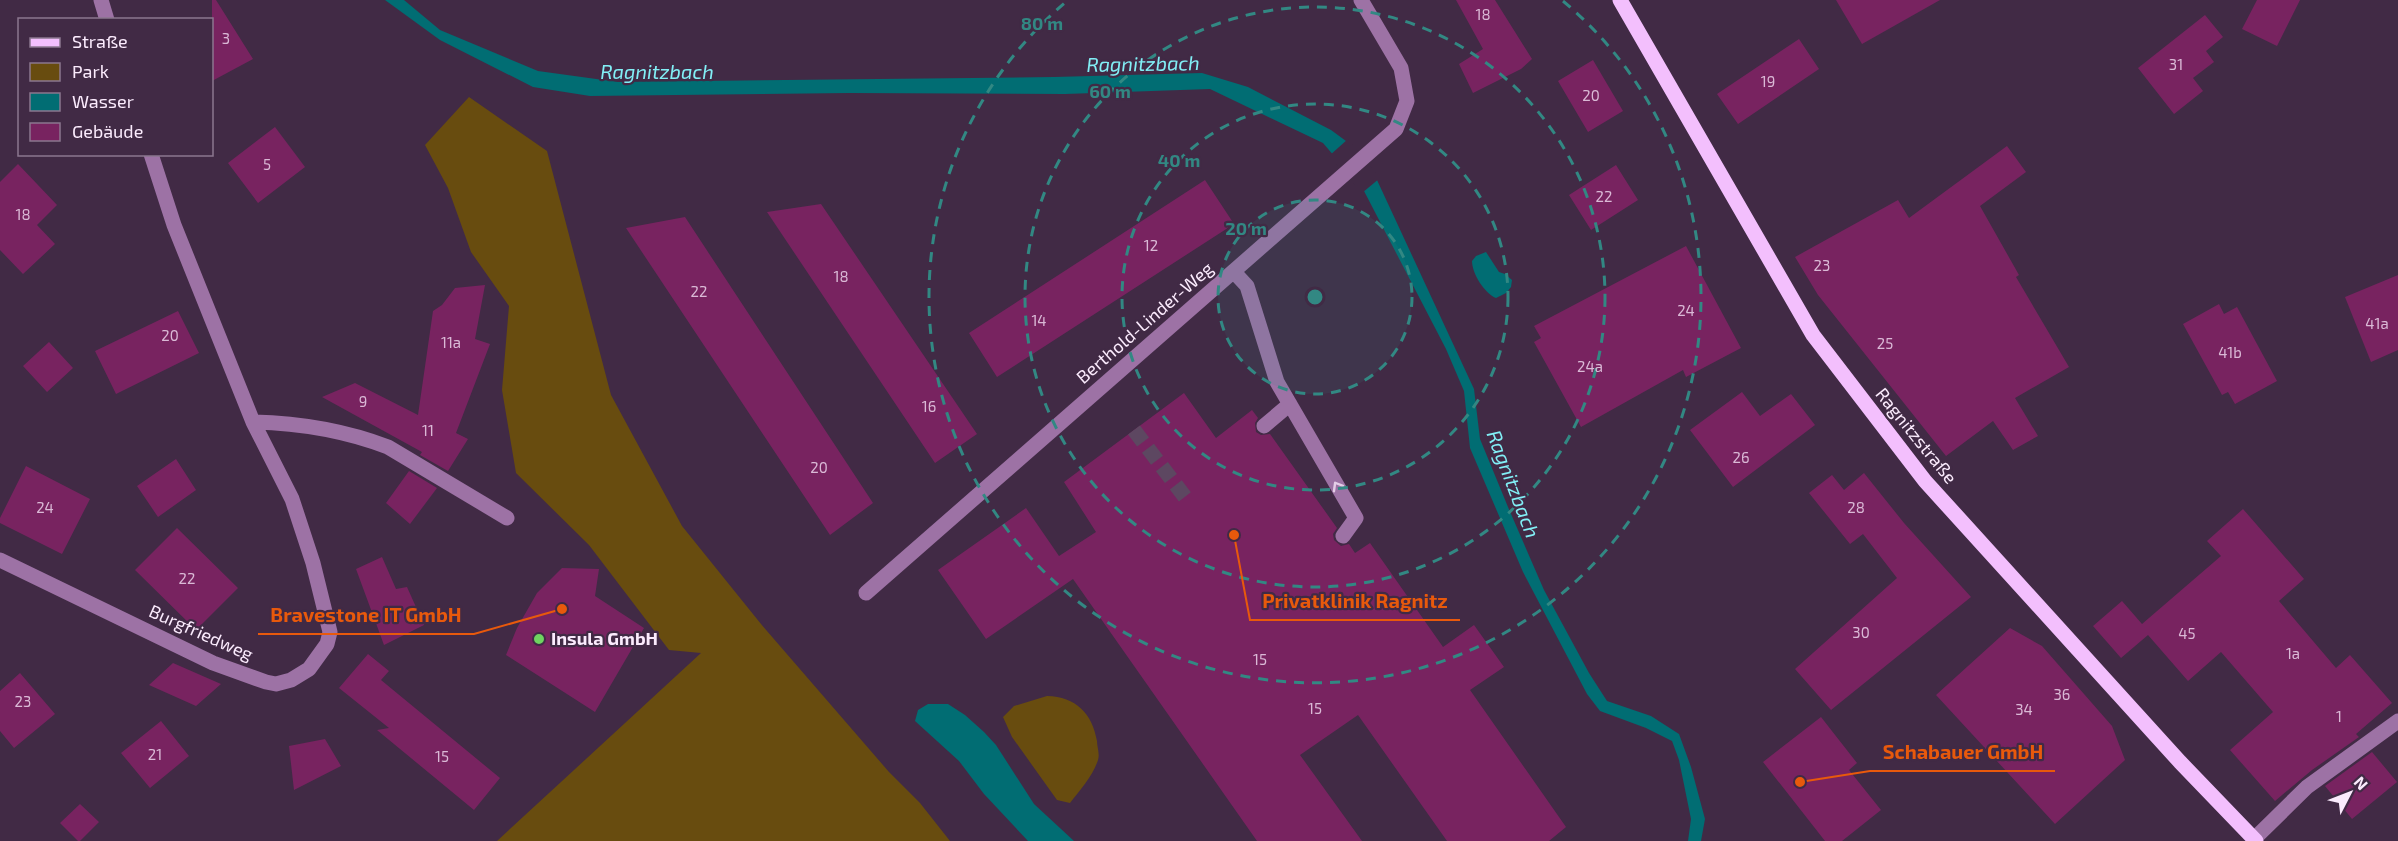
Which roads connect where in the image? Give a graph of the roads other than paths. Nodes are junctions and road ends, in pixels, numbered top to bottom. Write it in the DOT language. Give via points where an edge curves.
graph roads {
  1 [pos="101,0"];
  2 [pos="1361,0"];
  3 [pos="1620,0"];
  4 [pos="106,18"];
  5 [pos="152,156"];
  6 [pos="1234,272"];
  7 [pos="1290,404"];
  8 [pos="253,422"];
  9 [pos="1264,426"];
  10 [pos="507,518"];
  11 [pos="1343,536"];
  12 [pos="0,560"];
  13 [pos="866,593"];
  14 [pos="2398,722"];
  15 [pos="2254,840"];
  1 -- 4 [label="street"];
  2 -- 6 [label="street, Berthold-Linder-Weg" via="1401,68 1407,101 1396,129"];
  3 -- 15 [label="main road, Ragnitzstraße" via="1813,334 1925,481"];
  5 -- 8 [label="street, Burgfriedweg" via="174,225"];
  6 -- 7 [label="street" via="1246,286 1277,382"];
  6 -- 13 [label="street, Berthold-Linder-Weg"];
  7 -- 9 [label="street"];
  11 -- 7 [label="street, one-way" via="1356,518"];
  8 -- 10 [label="street" via="333,433 388,447"];
  8 -- 12 [label="street, Burgfriedweg" via="292,499 330,632 321,655 300,674 276,684 213,663"];
  14 -- 15 [label="street" via="2307,787"];
}
